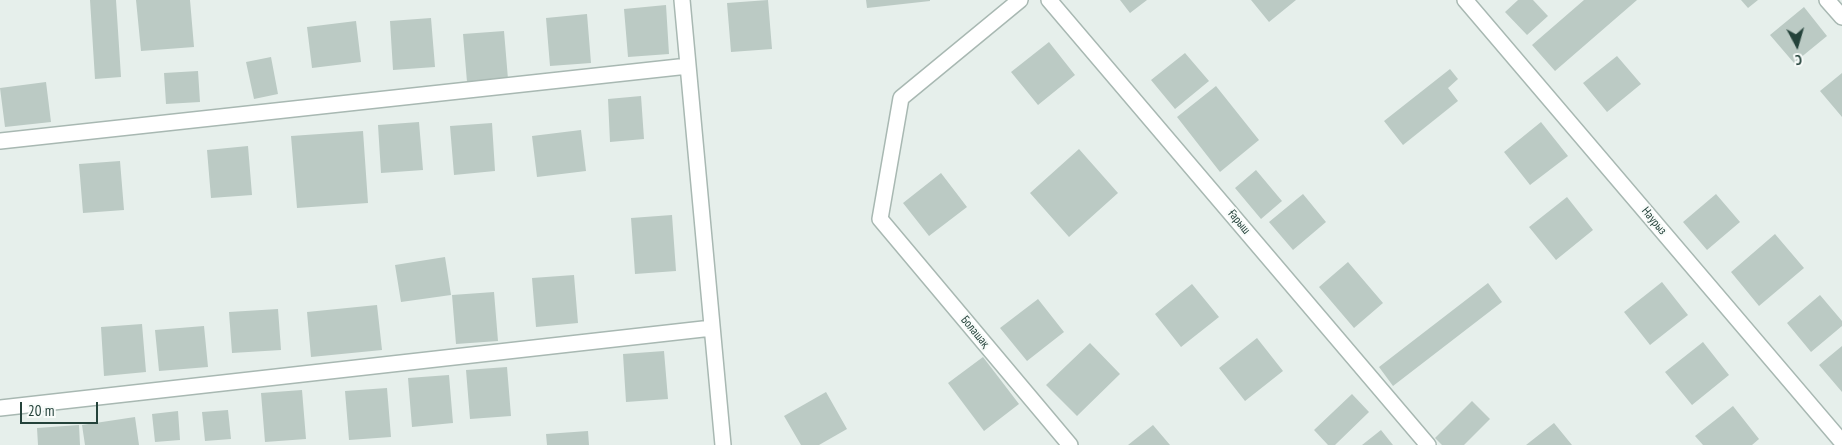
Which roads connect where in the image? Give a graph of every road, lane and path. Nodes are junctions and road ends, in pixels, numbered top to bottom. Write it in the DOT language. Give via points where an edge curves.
graph roads {
  1 [pos="682,0"];
  2 [pos="1020,0"];
  3 [pos="1049,0"];
  4 [pos="1465,0"];
  5 [pos="1827,0"];
  6 [pos="1842,17"];
  7 [pos="688,66"];
  8 [pos="0,142"];
  9 [pos="712,328"];
  10 [pos="0,408"];
  11 [pos="1842,442"];
  12 [pos="723,445"];
  13 [pos="1070,445"];
  14 [pos="1428,445"];
  1 -- 7 [label="street"];
  2 -- 13 [label="street, Болашақ" via="900,98 880,219"];
  3 -- 14 [label="street, Ғарыш"];
  4 -- 11 [label="street, Наурыз"];
  5 -- 6 [label="street"];
  7 -- 8 [label="street"];
  7 -- 9 [label="street"];
  9 -- 10 [label="street"];
  9 -- 12 [label="street"];
}
